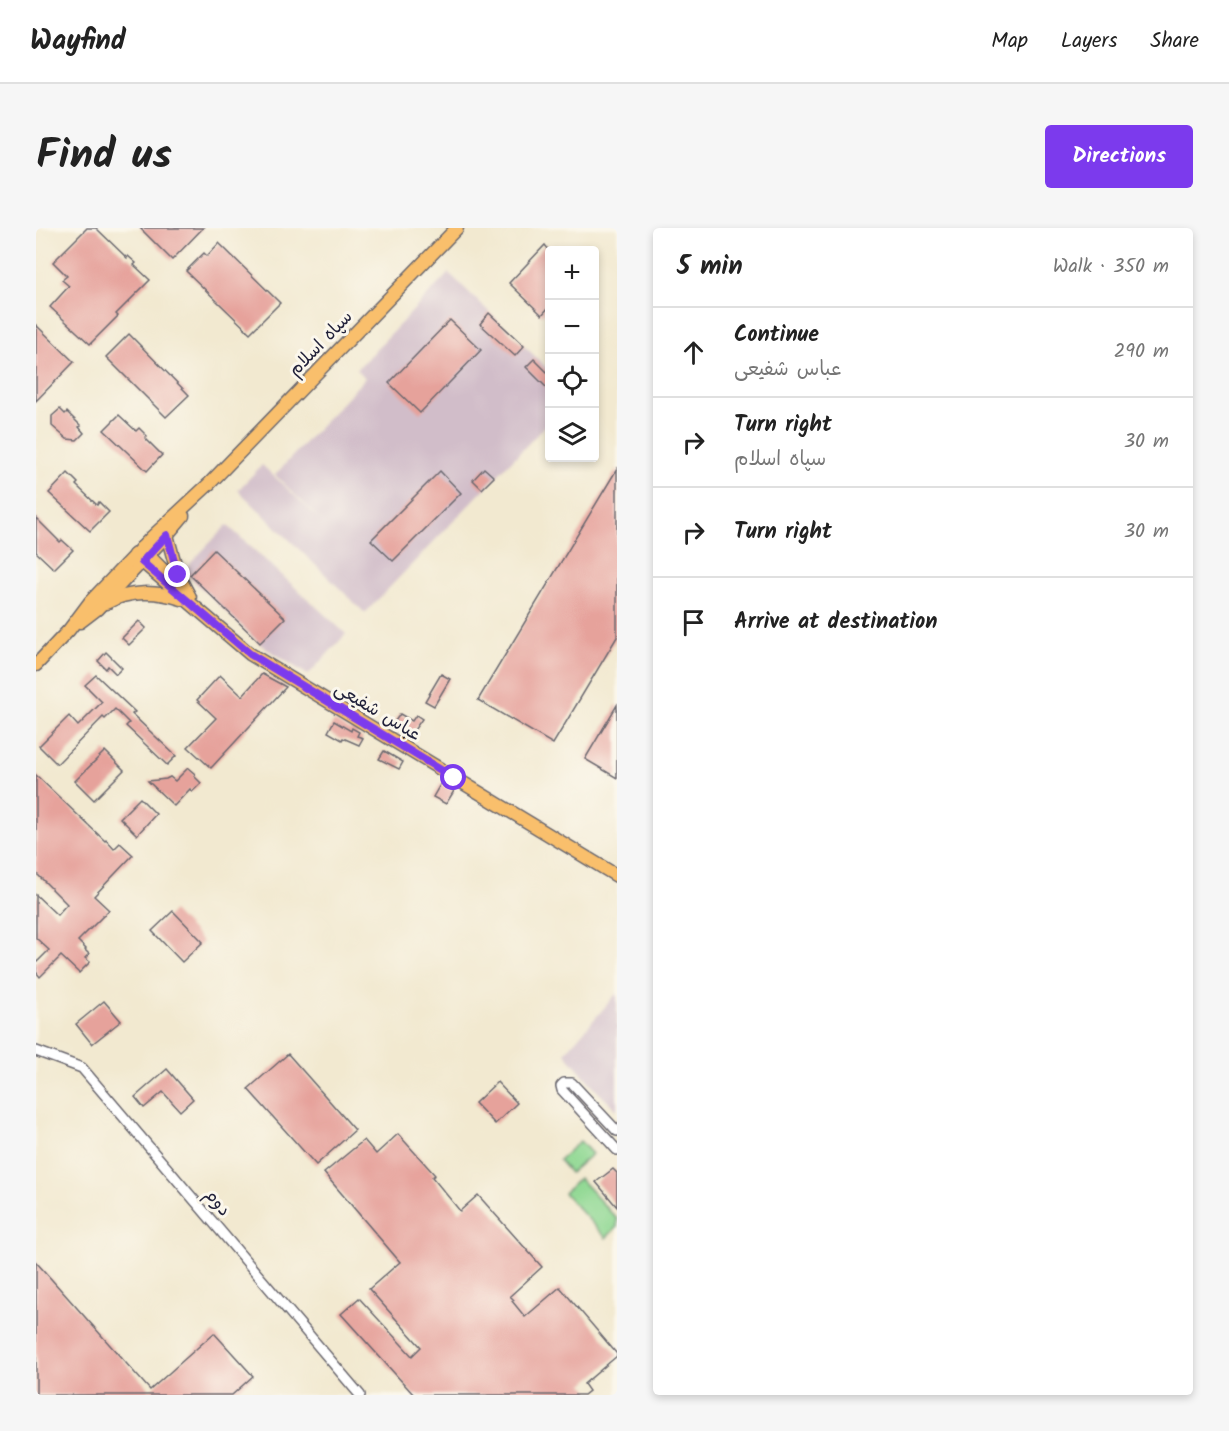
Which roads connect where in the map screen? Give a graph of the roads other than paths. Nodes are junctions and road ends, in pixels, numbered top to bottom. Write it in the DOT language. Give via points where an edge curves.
graph roads {
  1 [pos="457,228"];
  2 [pos="209,484"];
  3 [pos="167,535"];
  4 [pos="141,555"];
  5 [pos="189,599"];
  6 [pos="97,609"];
  7 [pos="69,630"];
  8 [pos="36,665"];
  9 [pos="617,868"];
  10 [pos="617,876"];
  11 [pos="36,1051"];
  12 [pos="617,1131"];
  13 [pos="617,1150"];
  14 [pos="360,1395"];
  1 -- 2 [label="main road, سپاه اسلام"];
  2 -- 3 [label="main road, سپاه اسلام"];
  2 -- 4 [label="main road, سپاه اسلام" via="160,528"];
  3 -- 4 [label="main road, سپاه اسلام"];
  3 -- 5 [label="main road"];
  4 -- 5 [label="main road, عباس شفیعی"];
  4 -- 6 [label="main road, سپاه اسلام"];
  4 -- 7 [label="main road, سپاه اسلام" via="90,602"];
  5 -- 6 [label="main road" via="139,593 111,600"];
  5 -- 9 [label="main road, عباس شفیعی" via="253,651"];
  5 -- 10 [label="main road, عباس شفیعی" via="250,654"];
  6 -- 7 [label="main road, سپاه اسلام"];
  7 -- 8 [label="main road, سپاه اسلام"];
  11 -- 14 [label="lane, دوم" via="82,1068"];
  12 -- 13 [label="lane" via="572,1083 561,1086"];
}
